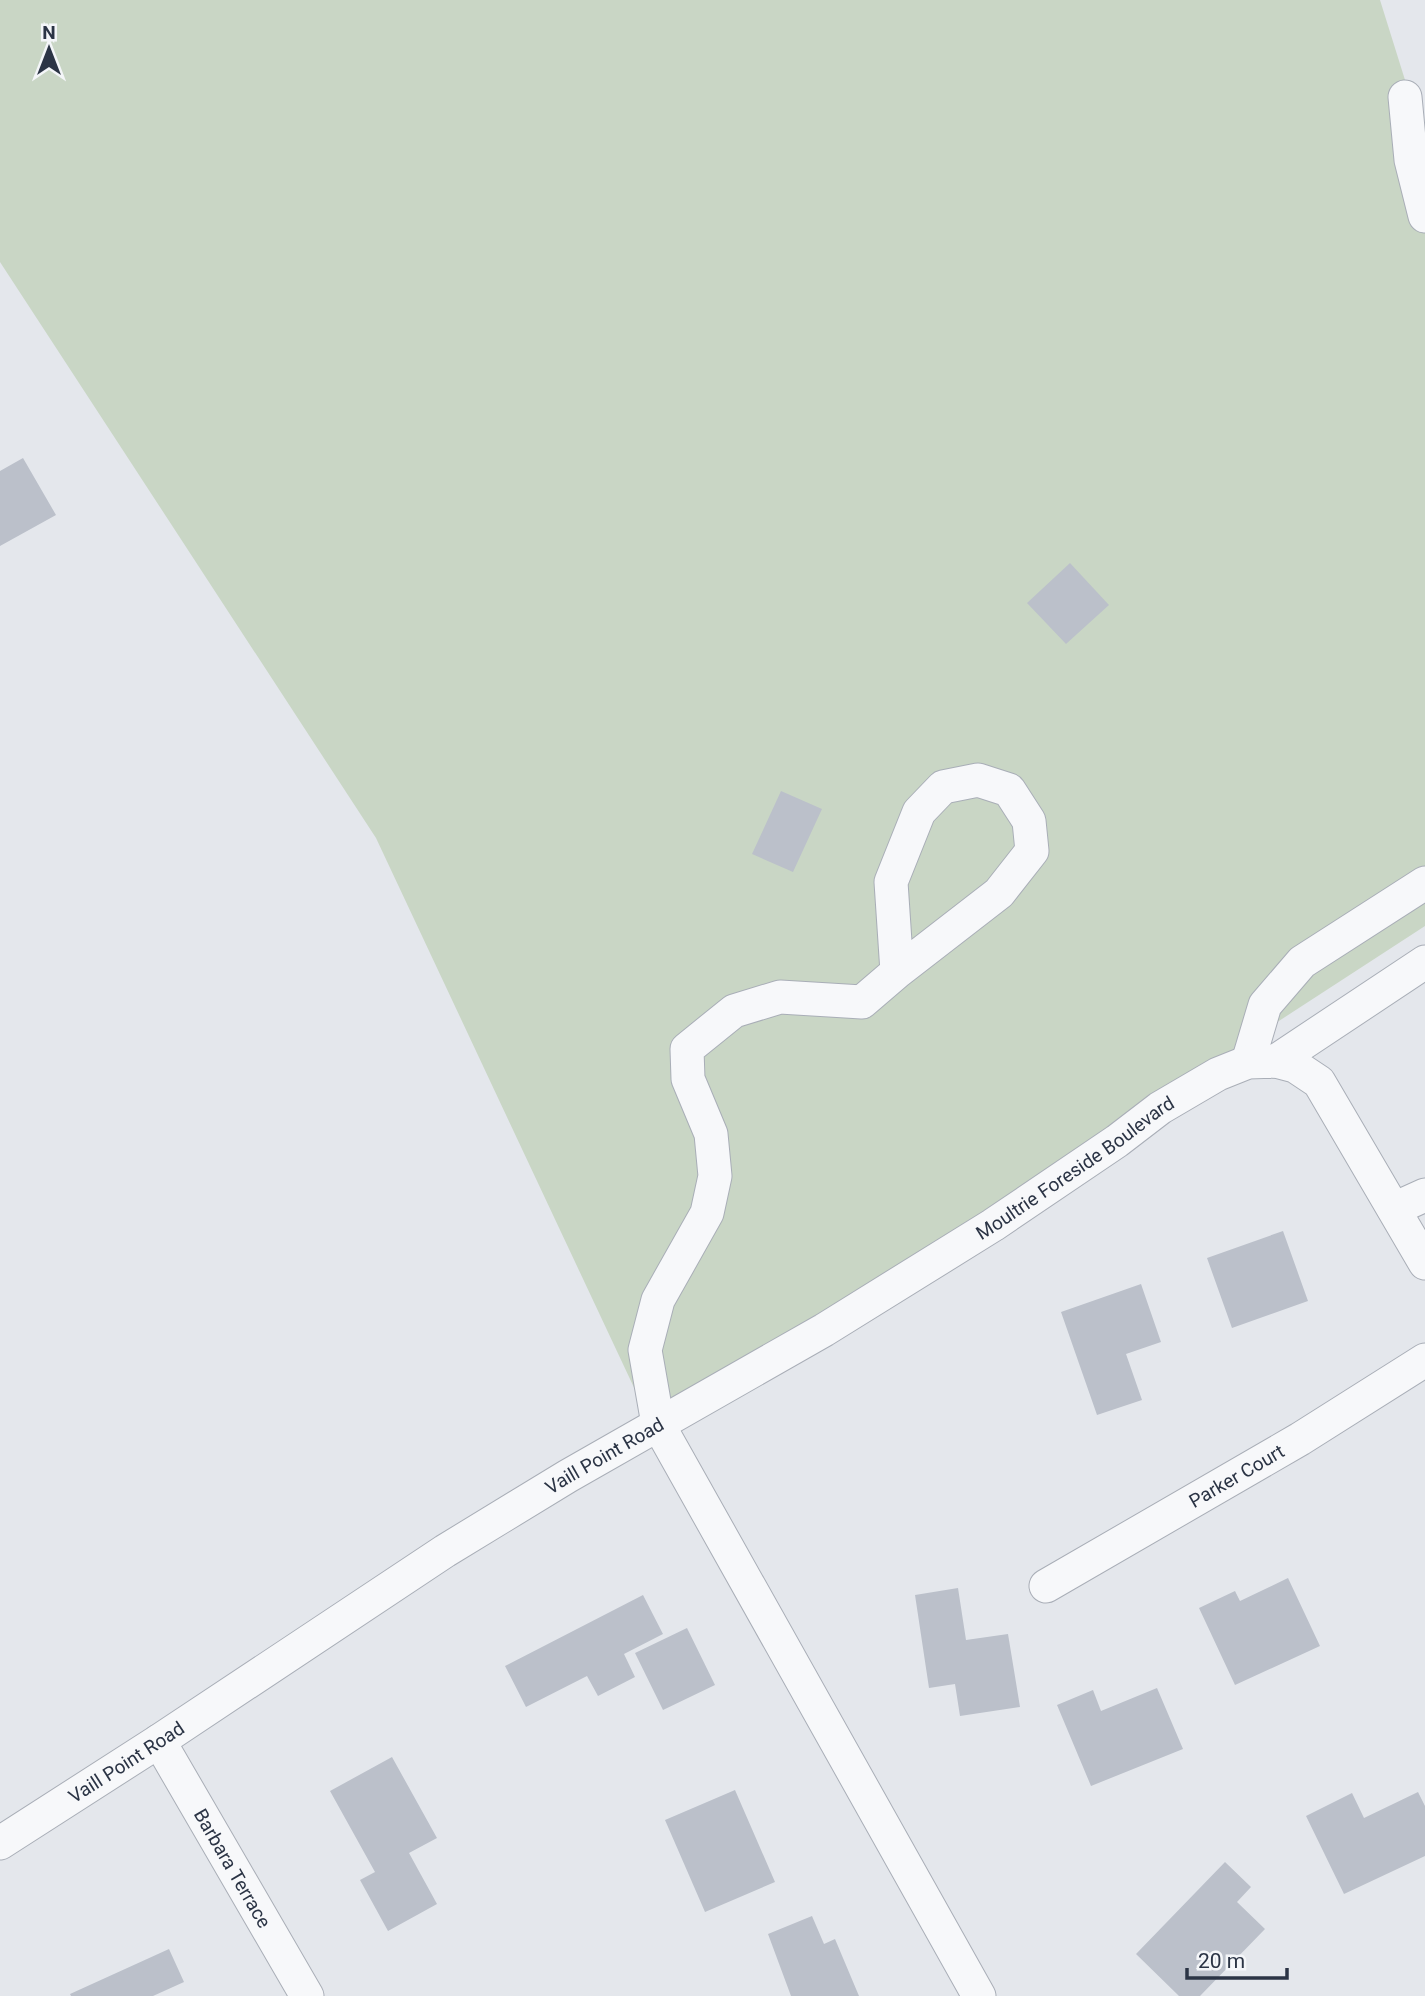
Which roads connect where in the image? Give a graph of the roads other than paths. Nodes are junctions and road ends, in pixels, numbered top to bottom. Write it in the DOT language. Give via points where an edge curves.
graph roads {
  1 [pos="1405,97"];
  2 [pos="1425,216"];
  3 [pos="1425,883"];
  4 [pos="1425,962"];
  5 [pos="897,972"];
  6 [pos="1262,1061"];
  7 [pos="1425,1195"];
  8 [pos="1394,1209"];
  9 [pos="1425,1263"];
  10 [pos="1425,1360"];
  11 [pos="658,1424"];
  12 [pos="1046,1586"];
  13 [pos="159,1741"];
  14 [pos="0,1843"];
  15 [pos="307,1996"];
  16 [pos="979,1996"];
  1 -- 2 [label="street" via="1411,160"];
  3 -- 6 [label="street" via="1302,962 1265,1005"];
  4 -- 6 [label="street, Moultrie Foreside Boulevard"];
  5 -- 5 [label="street" via="999,893 1032,851 1029,821 1009,790 978,780 943,787 919,812 891,883"];
  5 -- 11 [label="street" via="862,1002 780,997 734,1011 687,1049 688,1079 711,1134 715,1176 706,1213 658,1300 645,1350"];
  6 -- 8 [label="street" via="1295,1066 1320,1082"];
  6 -- 11 [label="street, Moultrie Foreside Boulevard" via="1218,1074 1160,1108 993,1225 824,1330"];
  7 -- 8 [label="street"];
  8 -- 9 [label="street"];
  10 -- 12 [label="street, Parker Court" via="1300,1439"];
  11 -- 13 [label="street, Vaill Point Road" via="445,1551"];
  11 -- 16 [label="street, Vaill Point Road"];
  13 -- 14 [label="street, Vaill Point Road"];
  13 -- 15 [label="street, Barbara Terrace"];
}
